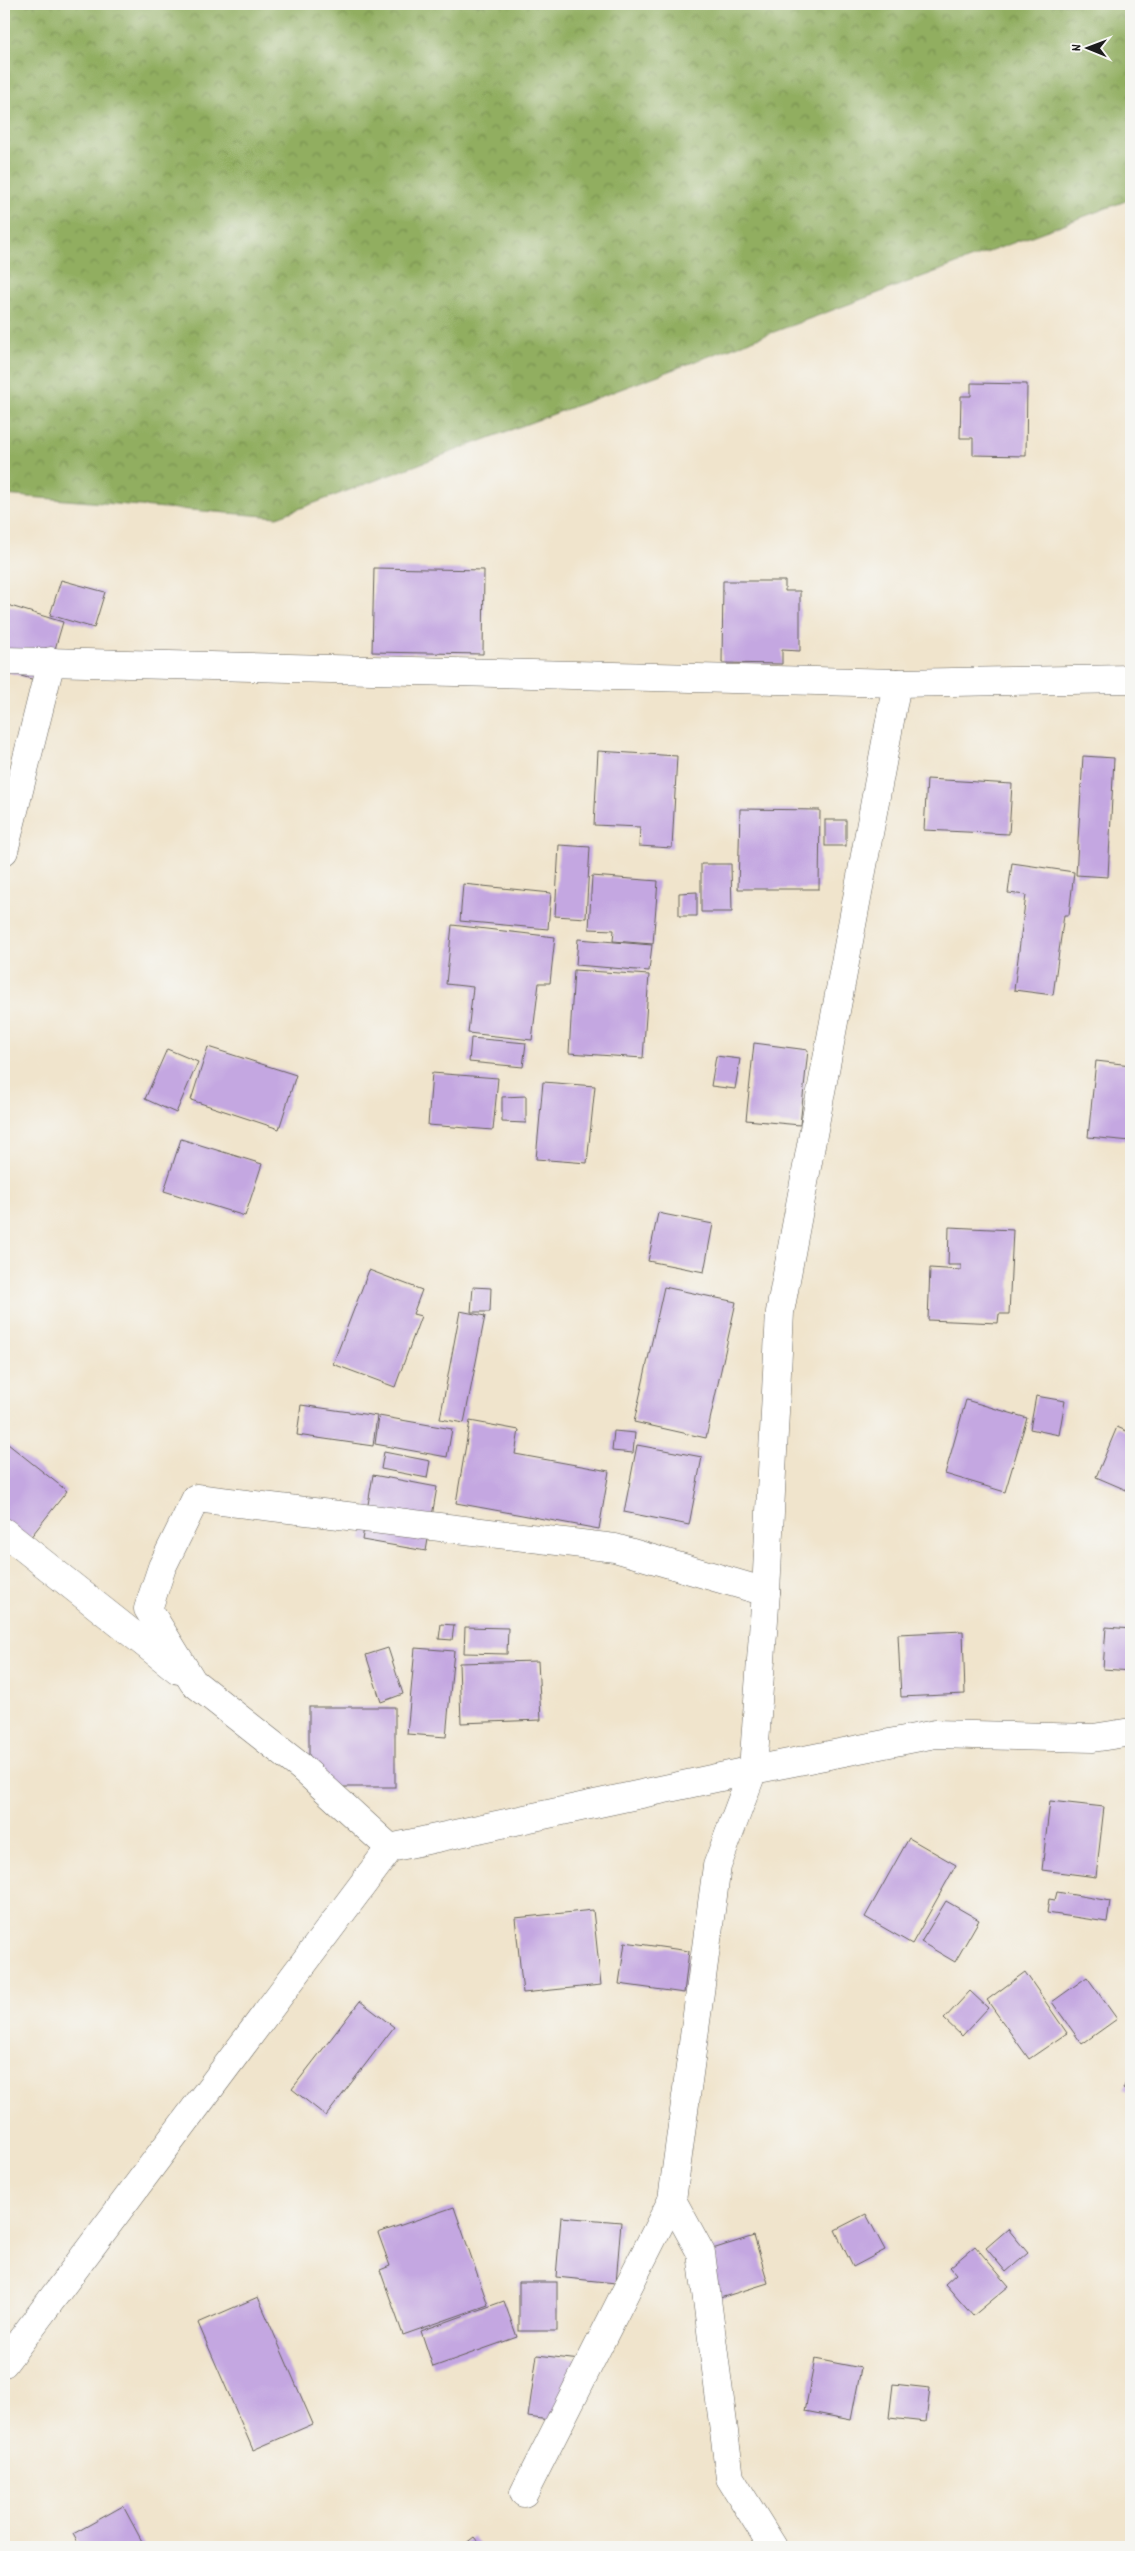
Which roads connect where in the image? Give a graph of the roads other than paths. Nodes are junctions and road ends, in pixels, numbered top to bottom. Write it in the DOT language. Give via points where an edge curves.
graph roads {
  1 [pos="4,661"];
  2 [pos="51,661"];
  3 [pos="1131,679"];
  4 [pos="897,682"];
  5 [pos="4,852"];
  6 [pos="4,1532"];
  7 [pos="766,1592"];
  8 [pos="193,1682"];
  9 [pos="1131,1732"];
  10 [pos="753,1770"];
  11 [pos="390,1848"];
  12 [pos="672,2200"];
  13 [pos="4,2364"];
  14 [pos="524,2492"];
  15 [pos="773,2547"];
  1 -- 2 [label="street"];
  2 -- 4 [label="street"];
  2 -- 5 [label="street"];
  3 -- 4 [label="street"];
  4 -- 7 [label="street" via="780,1312"];
  6 -- 8 [label="street"];
  7 -- 8 [label="street" via="615,1548 196,1498 162,1567 148,1610"];
  7 -- 10 [label="street"];
  8 -- 11 [label="street" via="300,1767"];
  9 -- 10 [label="street" via="1093,1738 934,1734"];
  10 -- 11 [label="street"];
  10 -- 12 [label="street" via="716,1866"];
  11 -- 13 [label="street"];
  12 -- 14 [label="street"];
  12 -- 15 [label="street" via="701,2253 730,2478"];
}
